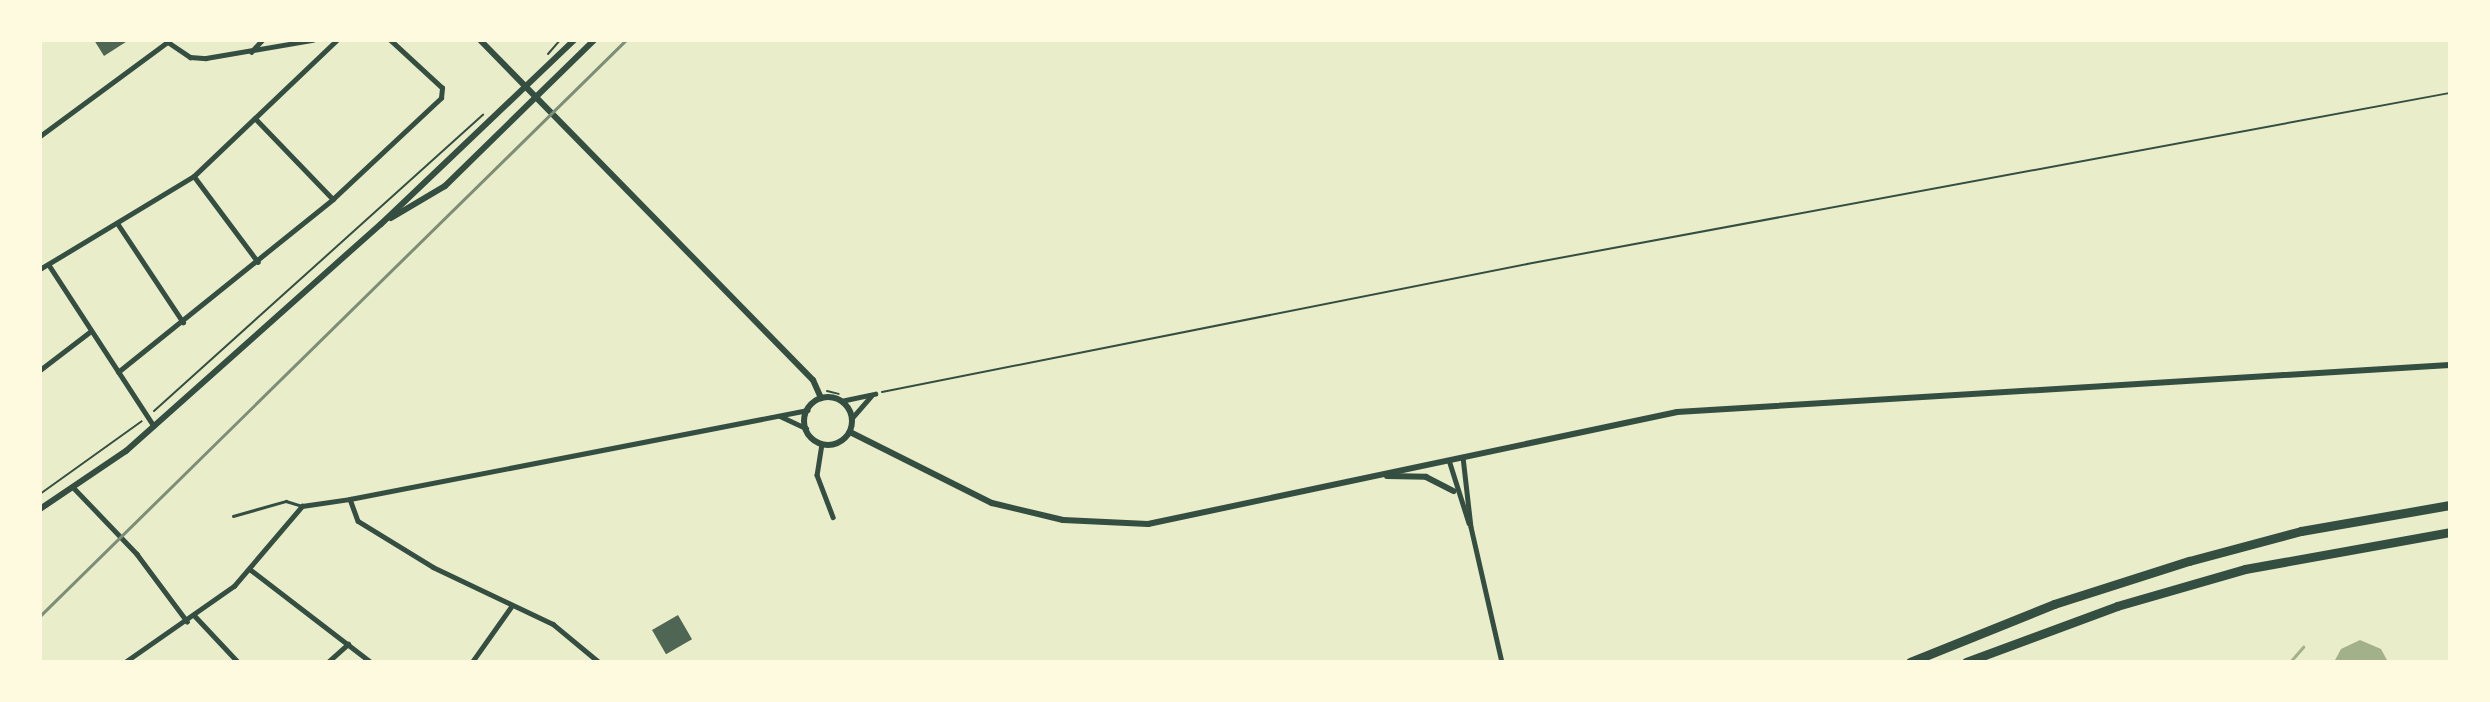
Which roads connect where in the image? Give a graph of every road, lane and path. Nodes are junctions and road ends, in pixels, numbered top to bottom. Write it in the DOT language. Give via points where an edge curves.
graph roads {
  1 [pos="262,40"];
  2 [pos="312,40"];
  3 [pos="337,40"];
  4 [pos="390,40"];
  5 [pos="480,40"];
  6 [pos="574,40"];
  7 [pos="594,40"];
  8 [pos="169,41"];
  9 [pos="251,52"];
  10 [pos="2450,93"];
  11 [pos="535,99"];
  12 [pos="494,106"];
  13 [pos="255,118"];
  14 [pos="40,136"];
  15 [pos="194,176"];
  16 [pos="333,199"];
  17 [pos="118,224"];
  18 [pos="381,224"];
  19 [pos="258,262"];
  20 [pos="49,265"];
  21 [pos="40,269"];
  22 [pos="183,321"];
  23 [pos="91,331"];
  24 [pos="2450,365"];
  25 [pos="40,370"];
  26 [pos="118,372"];
  27 [pos="875,394"];
  28 [pos="821,398"];
  29 [pos="841,401"];
  30 [pos="807,410"];
  31 [pos="147,416"];
  32 [pos="780,416"];
  33 [pos="852,418"];
  34 [pos="154,426"];
  35 [pos="806,428"];
  36 [pos="850,432"];
  37 [pos="822,444"];
  38 [pos="1463,457"];
  39 [pos="1450,460"];
  40 [pos="1378,476"];
  41 [pos="74,487"];
  42 [pos="1454,491"];
  43 [pos="40,494"];
  44 [pos="350,499"];
  45 [pos="2450,505"];
  46 [pos="302,506"];
  47 [pos="40,509"];
  48 [pos="233,516"];
  49 [pos="833,517"];
  50 [pos="1471,527"];
  51 [pos="2450,532"];
  52 [pos="251,570"];
  53 [pos="511,607"];
  54 [pos="195,616"];
  55 [pos="187,621"];
  56 [pos="348,644"];
  57 [pos="125,662"];
  58 [pos="238,662"];
  59 [pos="328,662"];
  60 [pos="371,662"];
  61 [pos="472,662"];
  62 [pos="599,662"];
  63 [pos="1502,662"];
  64 [pos="1910,662"];
  65 [pos="1966,662"];
  1 -- 9 [label="street"];
  2 -- 9 [label="street"];
  3 -- 13 [label="street"];
  4 -- 16 [label="street" via="444,93"];
  5 -- 11 [label="street"];
  6 -- 18 [label="street"];
  7 -- 11 [label="street"];
  8 -- 9 [label="street" via="190,57"];
  8 -- 14 [label="street"];
  10 -- 27 [label="path" via="1527,264"];
  11 -- 18 [label="street" via="445,186"];
  11 -- 28 [label="street" via="813,380"];
  12 -- 31 [label="path"];
  13 -- 15 [label="street"];
  13 -- 16 [label="street"];
  15 -- 17 [label="street"];
  15 -- 19 [label="street"];
  16 -- 19 [label="street"];
  17 -- 20 [label="street"];
  17 -- 22 [label="street"];
  18 -- 34 [label="street"];
  19 -- 22 [label="street"];
  20 -- 21 [label="street"];
  20 -- 23 [label="street"];
  22 -- 26 [label="street"];
  23 -- 25 [label="street"];
  23 -- 26 [label="street"];
  24 -- 38 [label="street" via="1739,406 1628,419"];
  26 -- 31 [label="street"];
  27 -- 29 [label="street"];
  27 -- 33 [label="street"];
  28 -- 29 [label="street"];
  28 -- 30 [label="street"];
  29 -- 33 [label="street"];
  30 -- 32 [label="street"];
  30 -- 35 [label="street"];
  31 -- 34 [label="street"];
  31 -- 43 [label="path"];
  32 -- 35 [label="street"];
  32 -- 44 [label="street"];
  33 -- 36 [label="street"];
  34 -- 41 [label="street"];
  35 -- 37 [label="street"];
  36 -- 37 [label="street" via="838,443"];
  36 -- 40 [label="street" via="992,503 1095,524 1196,518"];
  37 -- 49 [label="street" via="817,475"];
  38 -- 39 [label="street"];
  38 -- 50 [label="street"];
  39 -- 40 [label="street"];
  39 -- 42 [label="street"];
  40 -- 42 [label="street" via="1426,477"];
  41 -- 47 [label="street"];
  41 -- 55 [label="street" via="137,554"];
  42 -- 50 [label="street"];
  44 -- 46 [label="street"];
  44 -- 53 [label="street" via="358,521"];
  45 -- 64 [label="highway" via="2301,531 2189,561 2054,604"];
  46 -- 48 [label="lane" via="286,500"];
  46 -- 52 [label="street"];
  50 -- 63 [label="street"];
  51 -- 65 [label="highway" via="2245,569 2117,606"];
  52 -- 54 [label="street"];
  52 -- 56 [label="street"];
  53 -- 61 [label="street"];
  53 -- 62 [label="street" via="553,624"];
  54 -- 55 [label="street"];
  54 -- 58 [label="street"];
  55 -- 57 [label="street"];
  56 -- 59 [label="street"];
  56 -- 60 [label="street"];
}
